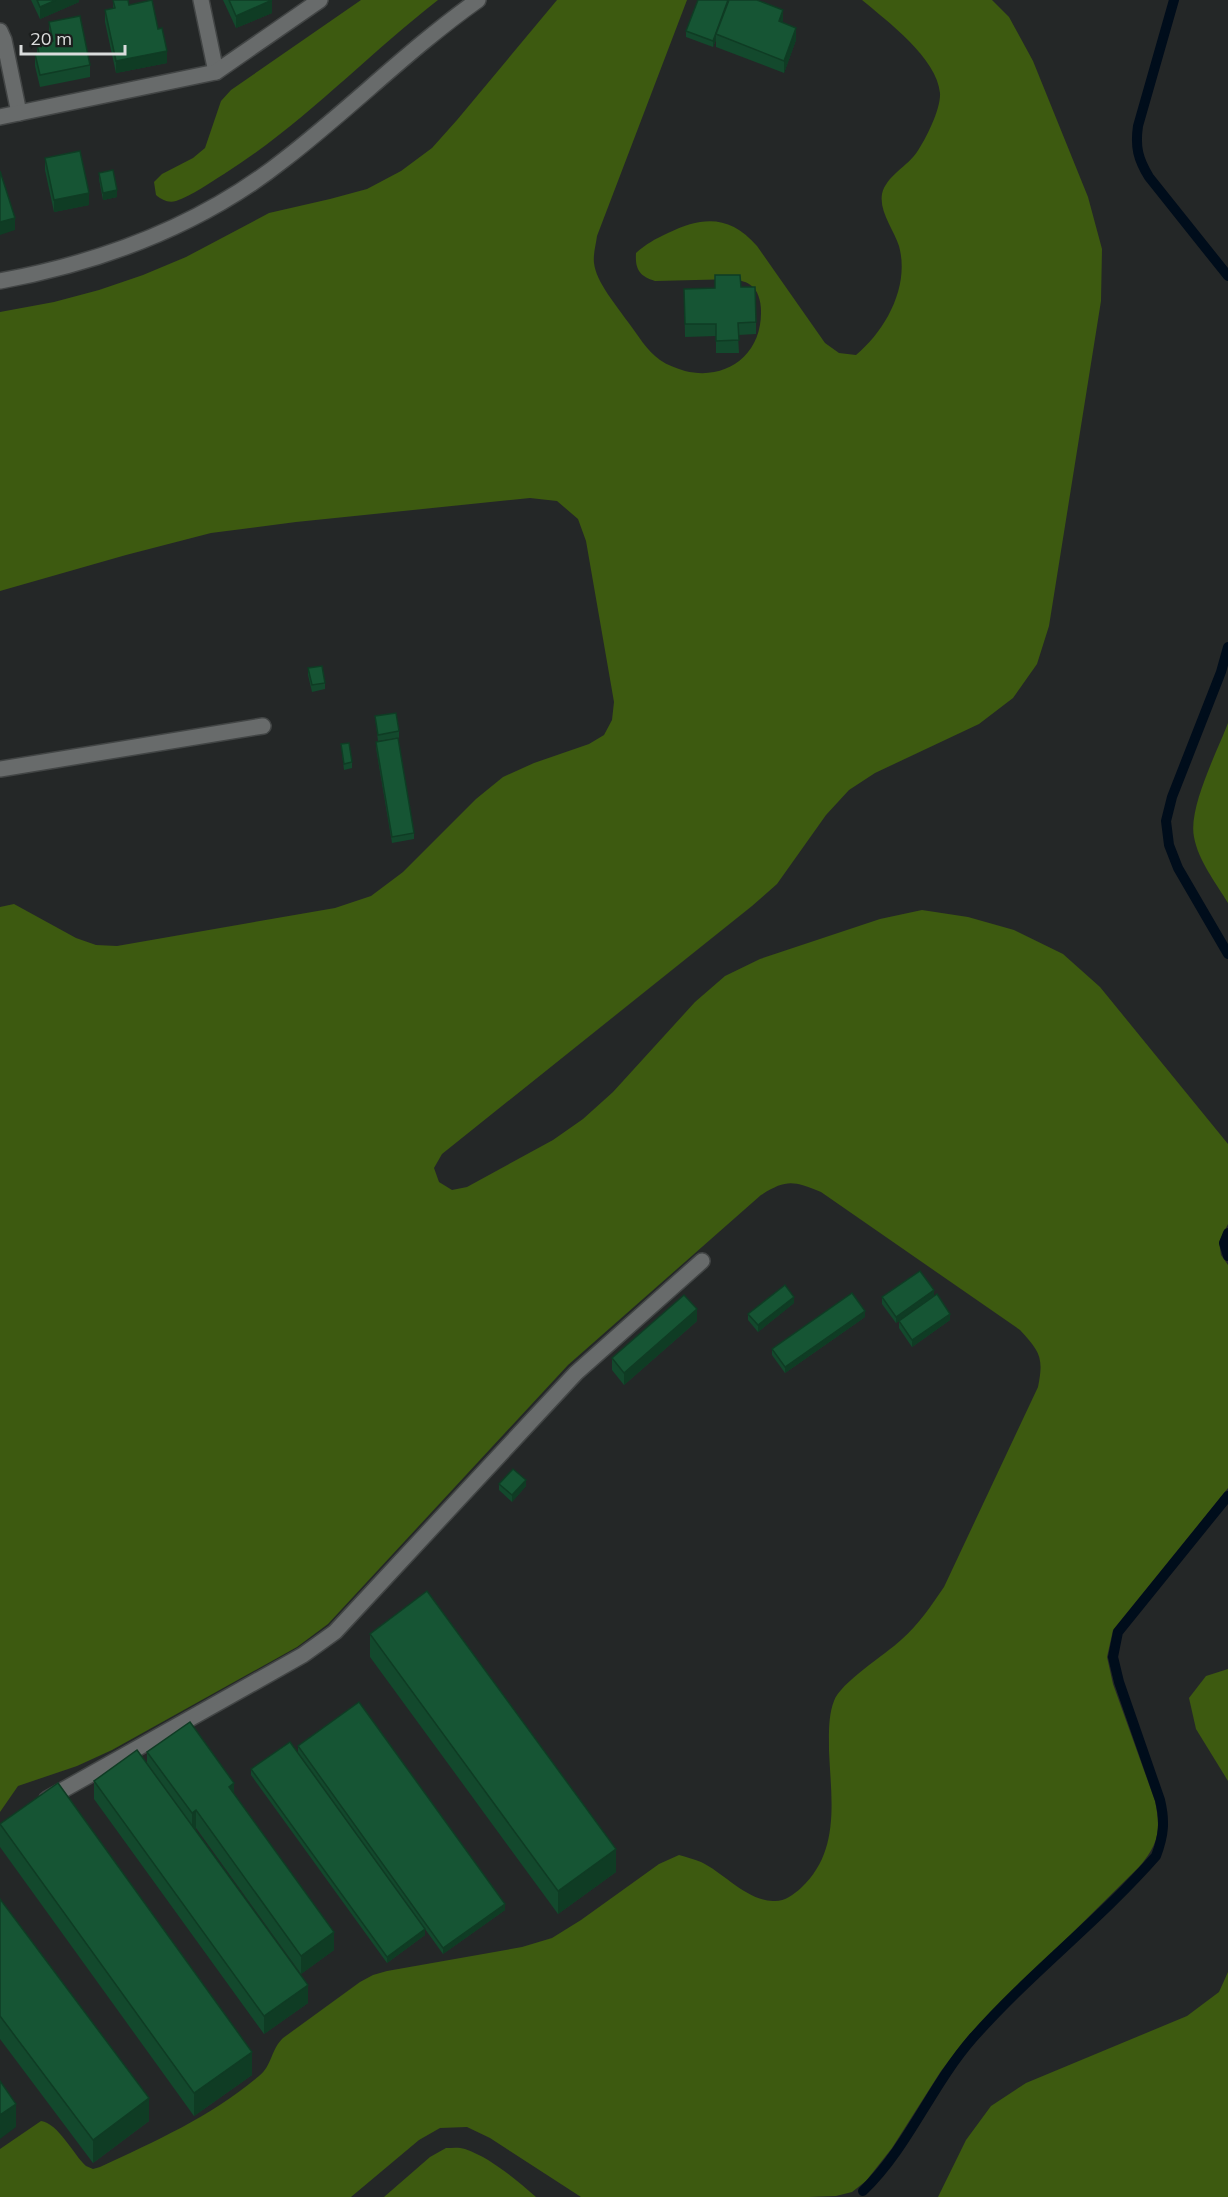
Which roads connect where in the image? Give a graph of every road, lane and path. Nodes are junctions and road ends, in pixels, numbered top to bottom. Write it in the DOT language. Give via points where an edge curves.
graph roads {
  1 [pos="201,0"];
  2 [pos="320,0"];
  3 [pos="478,0"];
  4 [pos="0,31"];
  5 [pos="216,72"];
  6 [pos="20,113"];
  7 [pos="0,117"];
  8 [pos="0,281"];
  9 [pos="264,726"];
  10 [pos="0,769"];
  11 [pos="702,1261"];
  12 [pos="31,1808"];
  1 -- 5 [label="street"];
  2 -- 5 [label="street"];
  3 -- 8 [label="street" via="285,160 212,208 173,229 90,261"];
  4 -- 6 [label="street"];
  5 -- 6 [label="street"];
  6 -- 7 [label="street"];
  9 -- 10 [label="street"];
  11 -- 12 [label="street" via="576,1372 335,1632 303,1655"];
}
